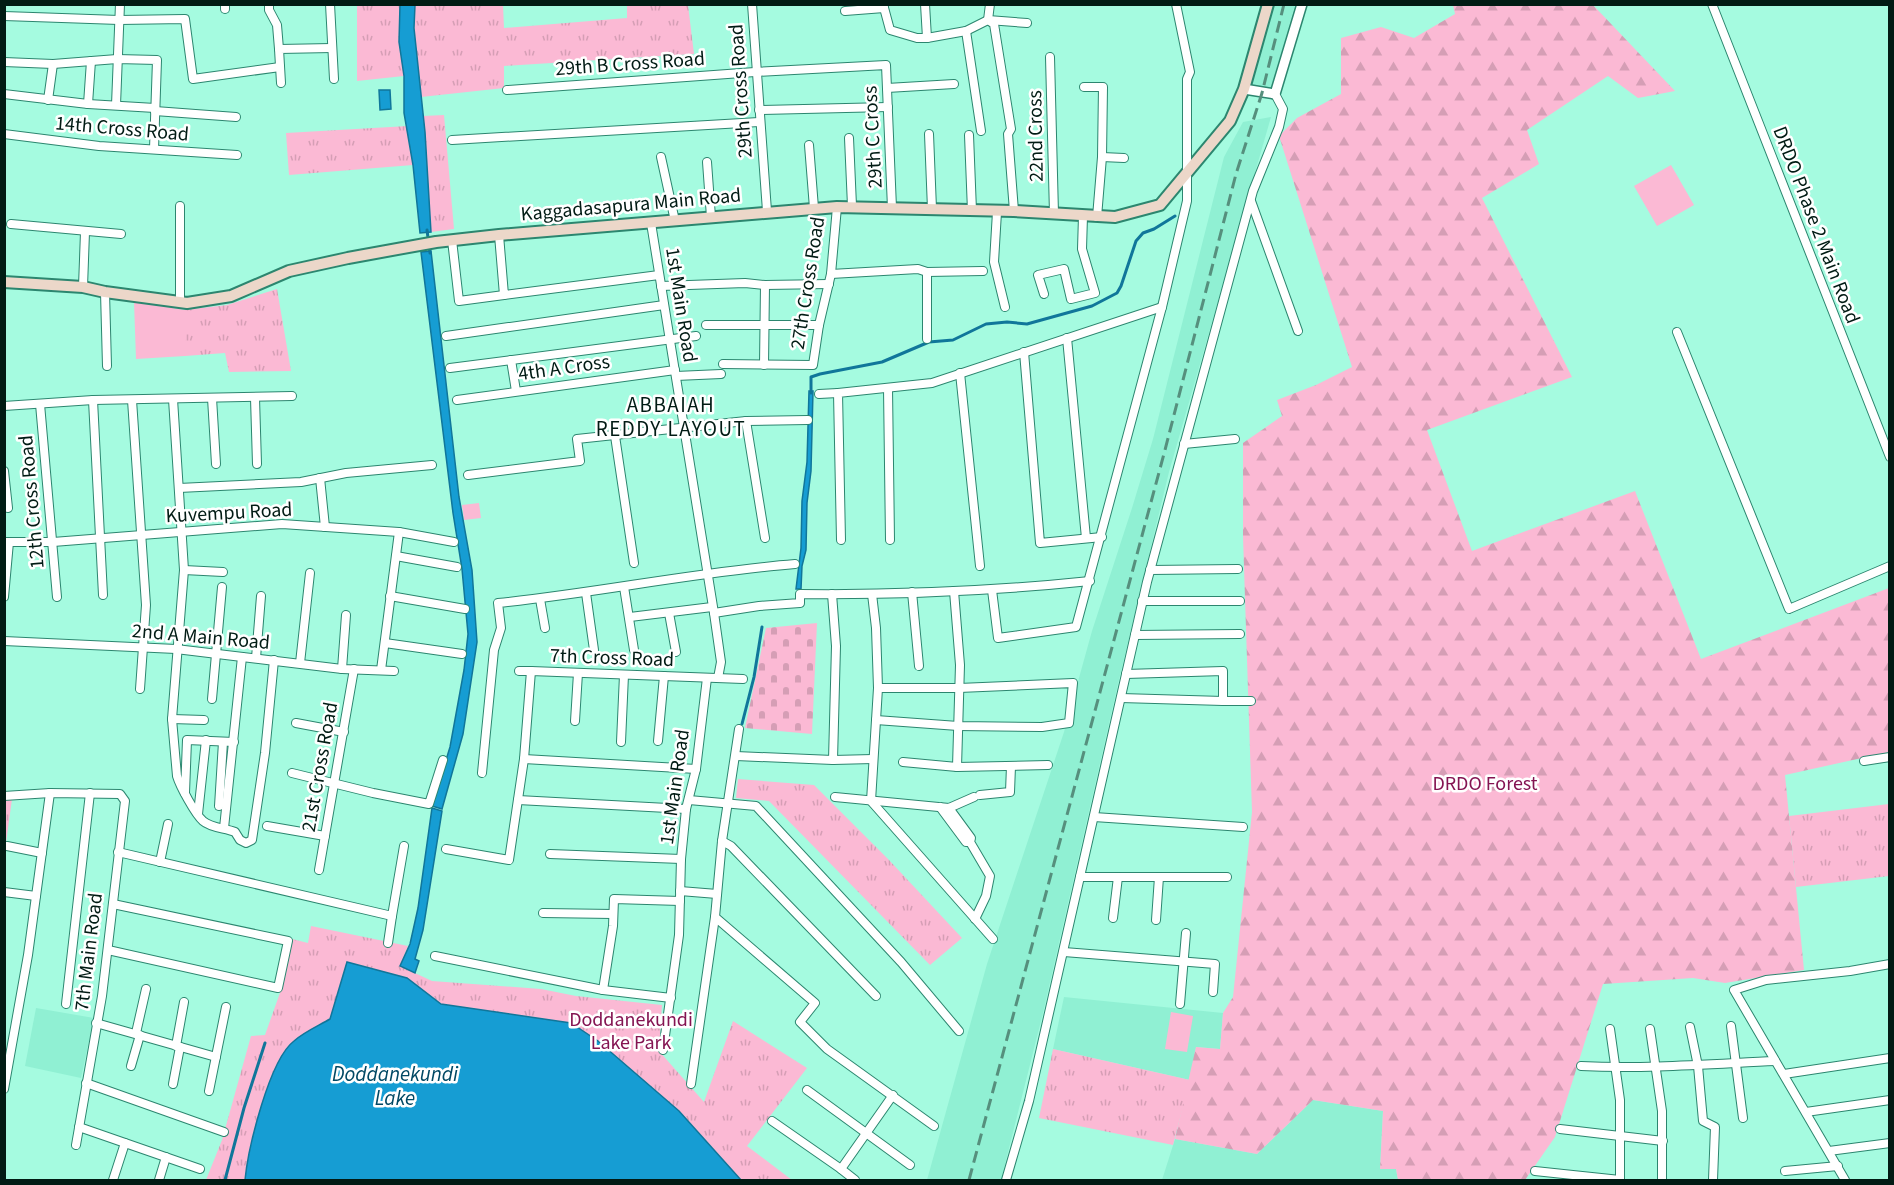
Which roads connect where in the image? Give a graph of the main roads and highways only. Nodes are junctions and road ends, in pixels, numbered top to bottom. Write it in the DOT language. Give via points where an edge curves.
graph roads {
  1 [pos="1268,4"];
  2 [pos="4,282"];
  1 -- 2 [label="main road, Kaggadasapura Main Road" via="1244,89 1230,121 1160,205 1115,217 852,206 498,235 436,242 289,271 231,296 195,302 83,287"];
}
